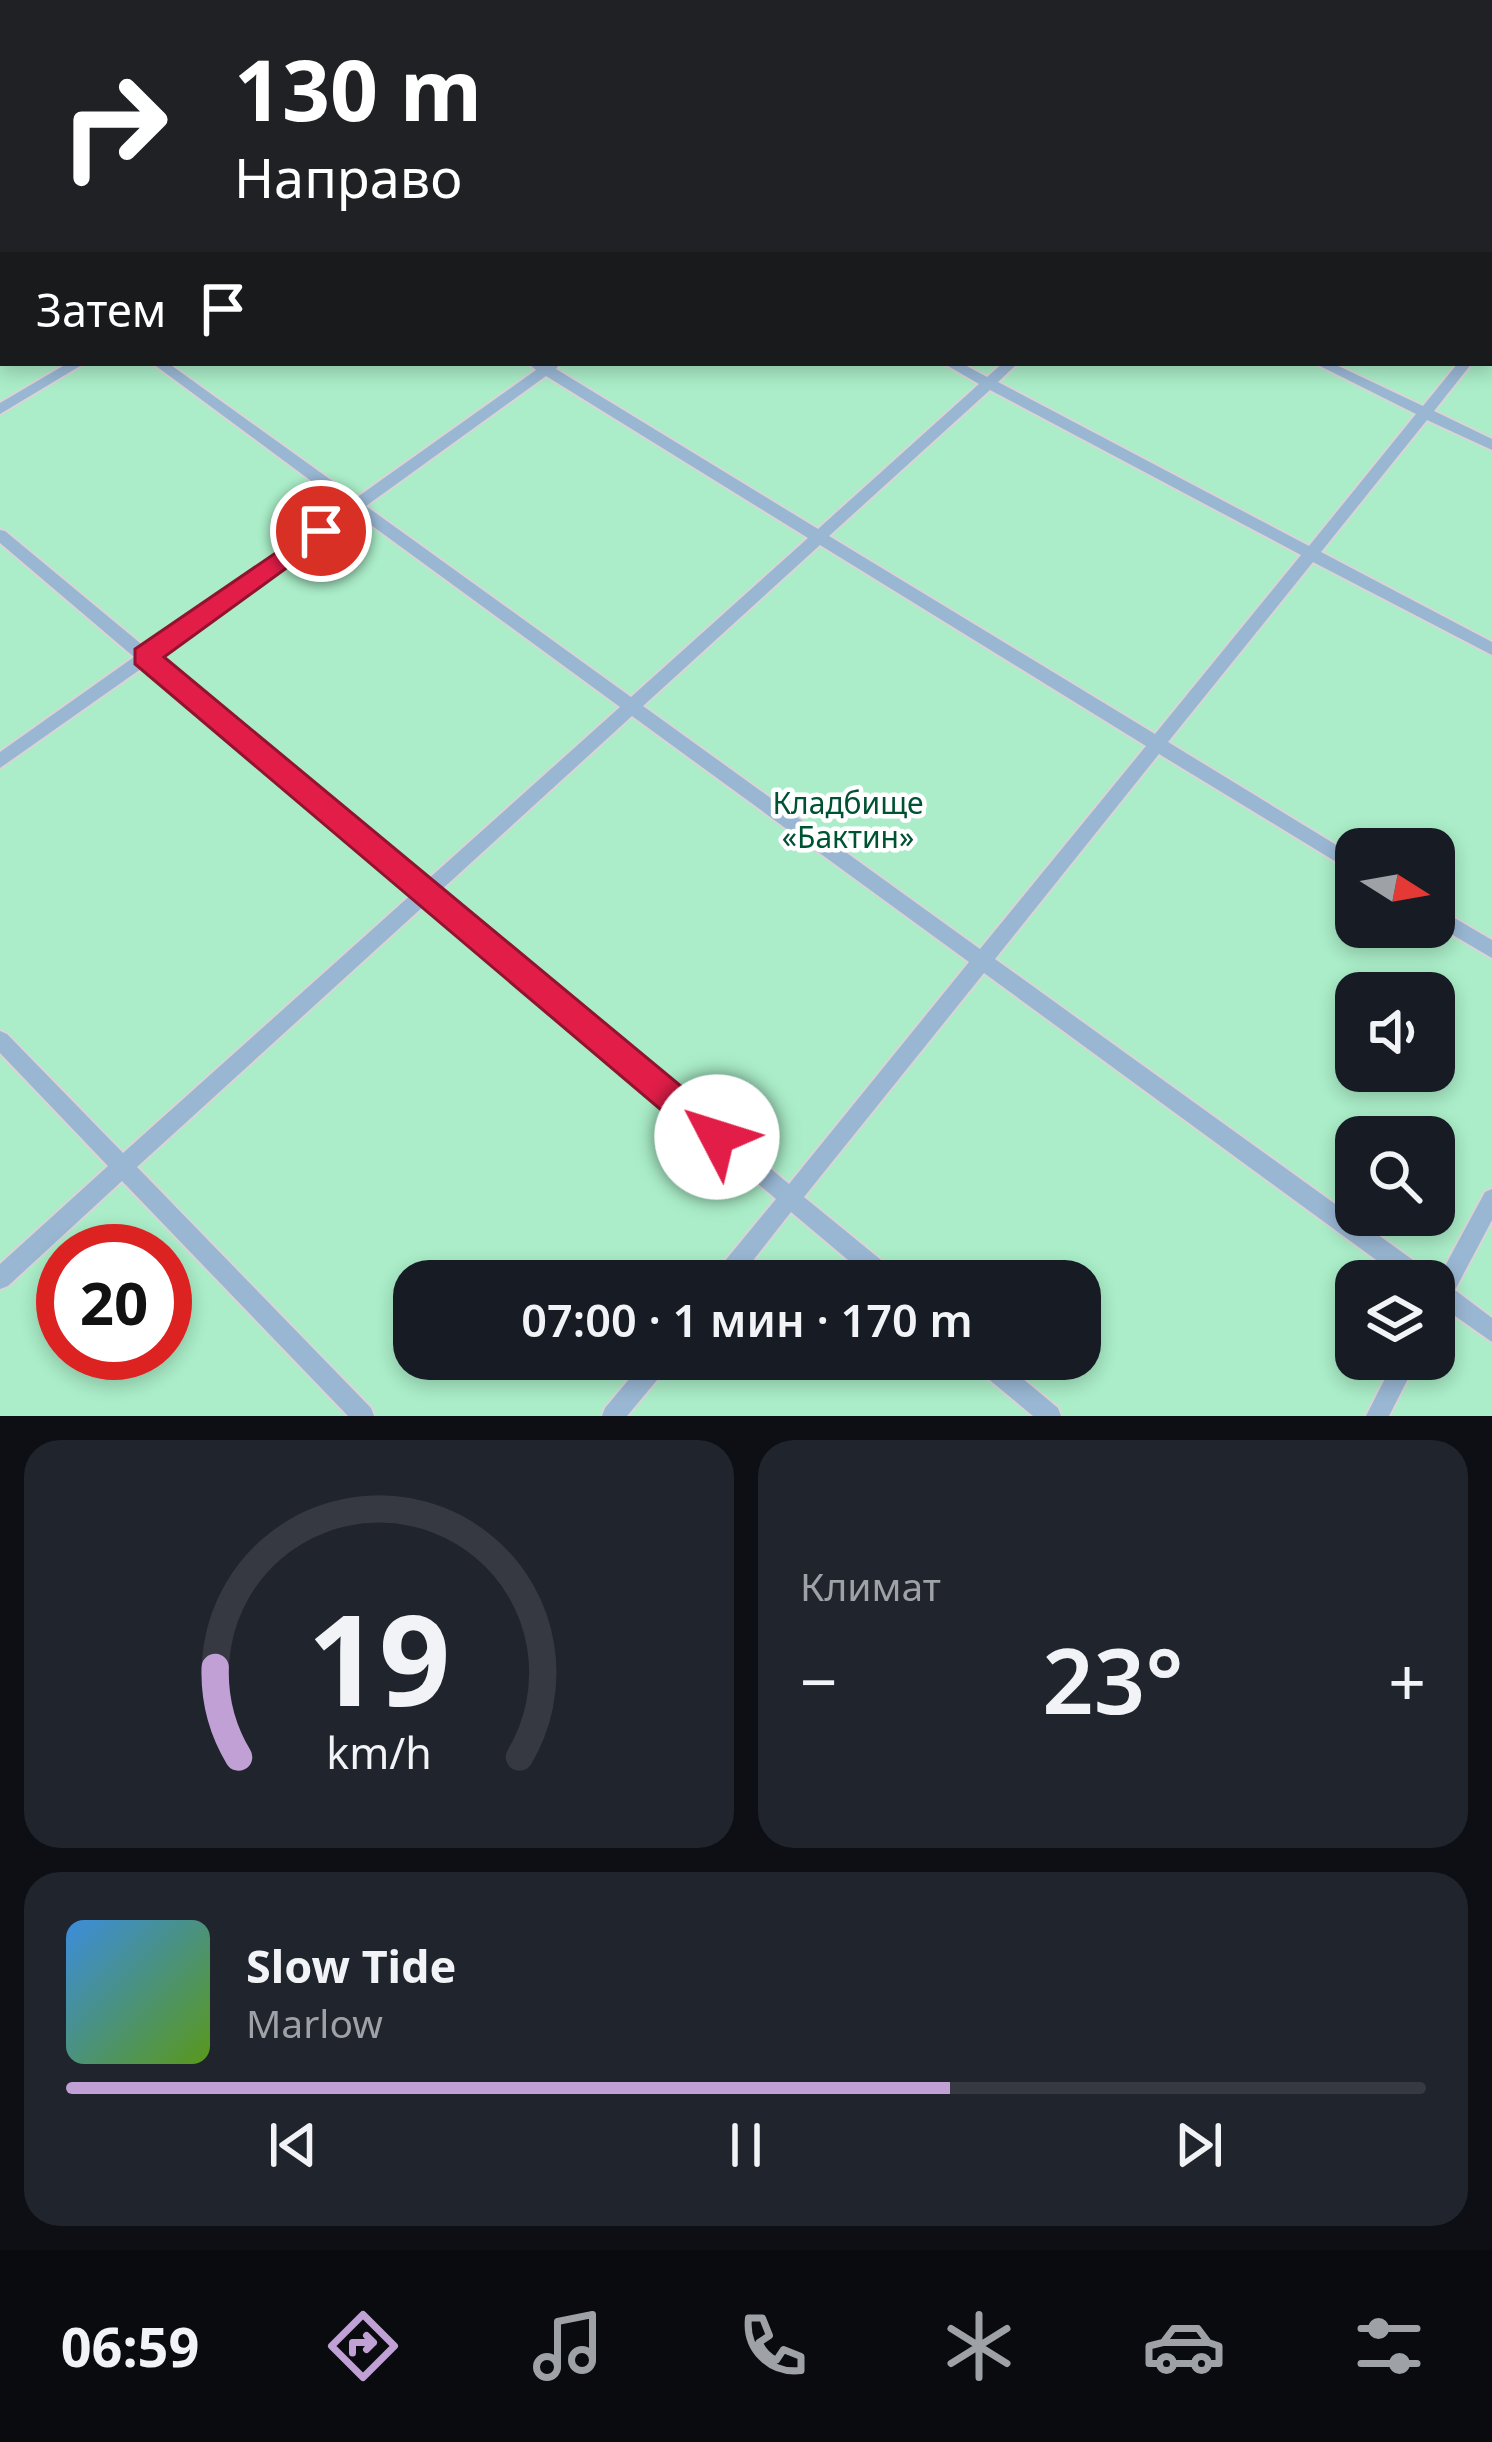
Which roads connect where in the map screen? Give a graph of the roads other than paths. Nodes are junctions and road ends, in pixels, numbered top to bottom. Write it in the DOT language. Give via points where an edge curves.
graph roads {
  1 [pos="73,366"];
  2 [pos="163,366"];
  3 [pos="544,366"];
  4 [pos="547,366"];
  5 [pos="955,366"];
  6 [pos="1008,366"];
  7 [pos="1327,366"];
  8 [pos="1463,366"];
  9 [pos="988,384"];
  10 [pos="0,409"];
  11 [pos="1425,412"];
  12 [pos="1492,445"];
  13 [pos="356,506"];
  14 [pos="0,535"];
  15 [pos="819,537"];
  16 [pos="1310,555"];
  17 [pos="1492,649"];
  18 [pos="145,657"];
  19 [pos="632,706"];
  20 [pos="1157,744"];
  21 [pos="0,760"];
  22 [pos="1335,853"];
  23 [pos="426,893"];
  24 [pos="1455,927"];
  25 [pos="1492,950"];
  26 [pos="982,960"];
  27 [pos="0,1040"];
  28 [pos="123,1167"];
  29 [pos="790,1198"];
  30 [pos="1492,1199"];
  31 [pos="740,1260"];
  32 [pos="864,1260"];
  33 [pos="1388,1260"];
  34 [pos="1454,1260"];
  35 [pos="0,1278"];
  36 [pos="1455,1307"];
  37 [pos="1492,1331"];
  38 [pos="643,1380"];
  39 [pos="1007,1380"];
  40 [pos="1396,1380"];
  41 [pos="364,1416"];
  42 [pos="614,1416"];
  43 [pos="1050,1416"];
  44 [pos="1377,1416"];
  1 -- 10 [label="lane"];
  2 -- 13 [label="lane"];
  3 -- 13 [label="lane"];
  4 -- 15 [label="lane"];
  5 -- 9 [label="lane"];
  6 -- 9 [label="lane"];
  7 -- 11 [label="lane"];
  8 -- 11 [label="lane"];
  9 -- 15 [label="lane"];
  9 -- 16 [label="lane"];
  11 -- 12 [label="lane"];
  11 -- 16 [label="lane"];
  13 -- 18 [label="lane"];
  13 -- 19 [label="lane"];
  14 -- 18 [label="lane"];
  15 -- 19 [label="lane"];
  15 -- 20 [label="lane"];
  16 -- 17 [label="lane"];
  16 -- 20 [label="lane"];
  18 -- 21 [label="lane"];
  18 -- 23 [label="lane"];
  19 -- 23 [label="lane"];
  19 -- 26 [label="lane"];
  20 -- 22 [label="lane"];
  20 -- 26 [label="lane"];
  23 -- 28 [label="lane"];
  23 -- 29 [label="lane"];
  24 -- 25 [label="lane"];
  26 -- 29 [label="lane"];
  26 -- 33 [label="lane"];
  27 -- 28 [label="lane"];
  28 -- 35 [label="lane"];
  28 -- 41 [label="lane"];
  29 -- 31 [label="lane"];
  29 -- 32 [label="lane"];
  30 -- 34 [label="lane"];
  36 -- 37 [label="lane"];
  38 -- 42 [label="lane"];
  39 -- 43 [label="lane"];
  40 -- 44 [label="lane"];
}
